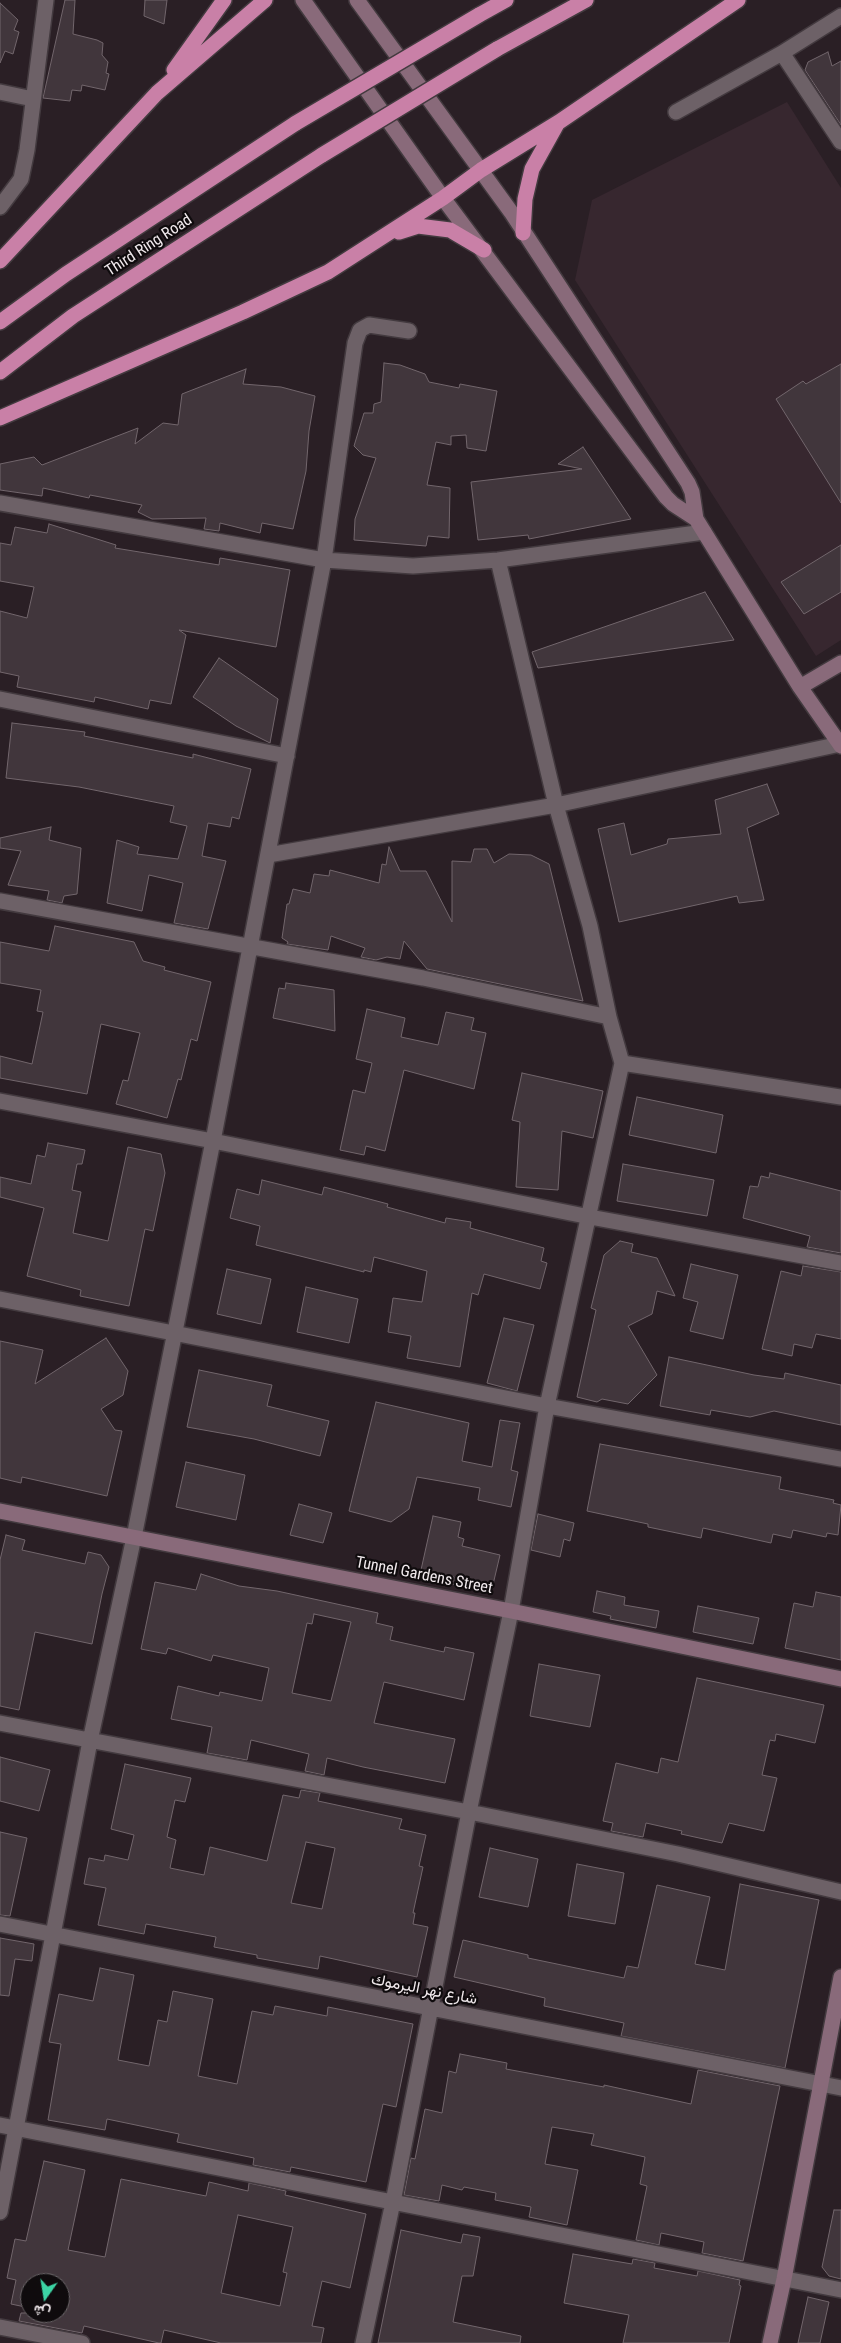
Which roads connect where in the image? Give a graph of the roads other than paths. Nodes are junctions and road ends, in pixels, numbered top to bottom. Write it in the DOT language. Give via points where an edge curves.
graph roads {
  1 [pos="46,0"];
  2 [pos="224,0"];
  3 [pos="264,0"];
  4 [pos="303,0"];
  5 [pos="357,0"];
  6 [pos="506,0"];
  7 [pos="586,0"];
  8 [pos="738,0"];
  9 [pos="841,16"];
  10 [pos="782,53"];
  11 [pos="0,92"];
  12 [pos="157,94"];
  13 [pos="34,99"];
  14 [pos="676,112"];
  15 [pos="559,122"];
  16 [pos="841,142"];
  17 [pos="481,170"];
  18 [pos="443,198"];
  19 [pos="0,207"];
  20 [pos="523,233"];
  21 [pos="381,238"];
  22 [pos="484,250"];
  23 [pos="0,261"];
  24 [pos="0,322"];
  25 [pos="409,332"];
  26 [pos="0,372"];
  27 [pos="0,418"];
  28 [pos="0,503"];
  29 [pos="696,519"];
  30 [pos="704,532"];
  31 [pos="324,560"];
  32 [pos="498,560"];
  33 [pos="841,663"];
  34 [pos="800,687"];
  35 [pos="0,699"];
  36 [pos="840,745"];
  37 [pos="287,756"];
  38 [pos="556,806"];
  39 [pos="268,855"];
  40 [pos="0,901"];
  41 [pos="249,948"];
  42 [pos="609,1017"];
  43 [pos="622,1064"];
  44 [pos="841,1097"];
  45 [pos="0,1101"];
  46 [pos="213,1141"];
  47 [pos="590,1217"];
  48 [pos="841,1263"];
  49 [pos="0,1299"];
  50 [pos="175,1332"];
  51 [pos="547,1406"];
  52 [pos="841,1459"];
  53 [pos="0,1511"];
  54 [pos="134,1537"];
  55 [pos="511,1611"];
  56 [pos="841,1679"];
  57 [pos="0,1723"];
  58 [pos="90,1741"];
  59 [pos="469,1812"];
  60 [pos="841,1892"];
  61 [pos="0,1924"];
  62 [pos="54,1934"];
  63 [pos="841,1977"];
  64 [pos="430,2010"];
  65 [pos="819,2084"];
  66 [pos="841,2088"];
  67 [pos="0,2125"];
  68 [pos="17,2129"];
  69 [pos="393,2202"];
  70 [pos="0,2212"];
  71 [pos="784,2279"];
  72 [pos="841,2290"];
  73 [pos="0,2327"];
  74 [pos="82,2343"];
  75 [pos="362,2343"];
  76 [pos="770,2343"];
  1 -- 13 [label="street"];
  2 -- 12 [label="highway"];
  3 -- 12 [label="highway"];
  4 -- 18 [label="main road"];
  5 -- 17 [label="main road"];
  6 -- 24 [label="highway, Third Ring Road, bridge" via="296,123 66,274"];
  7 -- 26 [label="highway, Third Ring Road, bridge" via="497,49 322,155 73,316"];
  8 -- 15 [label="highway"];
  9 -- 10 [label="street"];
  10 -- 14 [label="street"];
  10 -- 16 [label="street"];
  11 -- 13 [label="street"];
  12 -- 23 [label="highway"];
  13 -- 19 [label="street" via="21,179"];
  15 -- 17 [label="highway"];
  15 -- 20 [label="highway" via="532,169 525,199"];
  17 -- 18 [label="highway"];
  17 -- 20 [label="main road"];
  18 -- 21 [label="highway"];
  18 -- 22 [label="main road"];
  20 -- 29 [label="main road" via="688,484"];
  21 -- 22 [label="highway" via="418,226 432,226 450,230"];
  21 -- 27 [label="highway" via="328,272"];
  22 -- 29 [label="main road" via="666,497"];
  25 -- 31 [label="street" via="369,325 360,330 355,343"];
  28 -- 31 [label="street"];
  29 -- 30 [label="main road"];
  30 -- 32 [label="street"];
  30 -- 34 [label="main road"];
  31 -- 32 [label="street" via="413,566"];
  31 -- 37 [label="street"];
  32 -- 38 [label="street"];
  33 -- 34 [label="main road"];
  34 -- 36 [label="main road"];
  35 -- 37 [label="street"];
  36 -- 38 [label="street"];
  37 -- 39 [label="street"];
  38 -- 39 [label="street"];
  38 -- 42 [label="street" via="590,926"];
  39 -- 41 [label="street"];
  40 -- 41 [label="street"];
  41 -- 42 [label="street" via="423,978"];
  41 -- 46 [label="street"];
  42 -- 43 [label="street"];
  43 -- 44 [label="street"];
  43 -- 47 [label="street"];
  45 -- 46 [label="street"];
  46 -- 47 [label="street"];
  46 -- 50 [label="street"];
  47 -- 48 [label="street"];
  47 -- 51 [label="street"];
  49 -- 50 [label="street"];
  50 -- 51 [label="street"];
  50 -- 54 [label="street"];
  51 -- 52 [label="street"];
  51 -- 55 [label="street"];
  53 -- 54 [label="main road, Tunnel Gardens Street"];
  54 -- 55 [label="main road, Tunnel Gardens Street"];
  54 -- 58 [label="street"];
  55 -- 56 [label="main road, Tunnel Gardens Street"];
  55 -- 59 [label="street"];
  57 -- 58 [label="street"];
  58 -- 59 [label="street"];
  58 -- 62 [label="street"];
  59 -- 60 [label="street" via="678,1854"];
  59 -- 64 [label="street"];
  61 -- 62 [label="street, شارع نهر اليرموك"];
  62 -- 64 [label="street, شارع نهر اليرموك"];
  62 -- 68 [label="street"];
  63 -- 65 [label="main road"];
  64 -- 65 [label="street, شارع نهر اليرموك"];
  64 -- 69 [label="street"];
  65 -- 66 [label="street, شارع نهر اليرموك"];
  65 -- 71 [label="main road"];
  67 -- 68 [label="street"];
  68 -- 69 [label="street"];
  68 -- 70 [label="street"];
  69 -- 71 [label="street"];
  69 -- 75 [label="street"];
  71 -- 72 [label="street"];
  71 -- 76 [label="main road"];
  73 -- 74 [label="street"];
}
